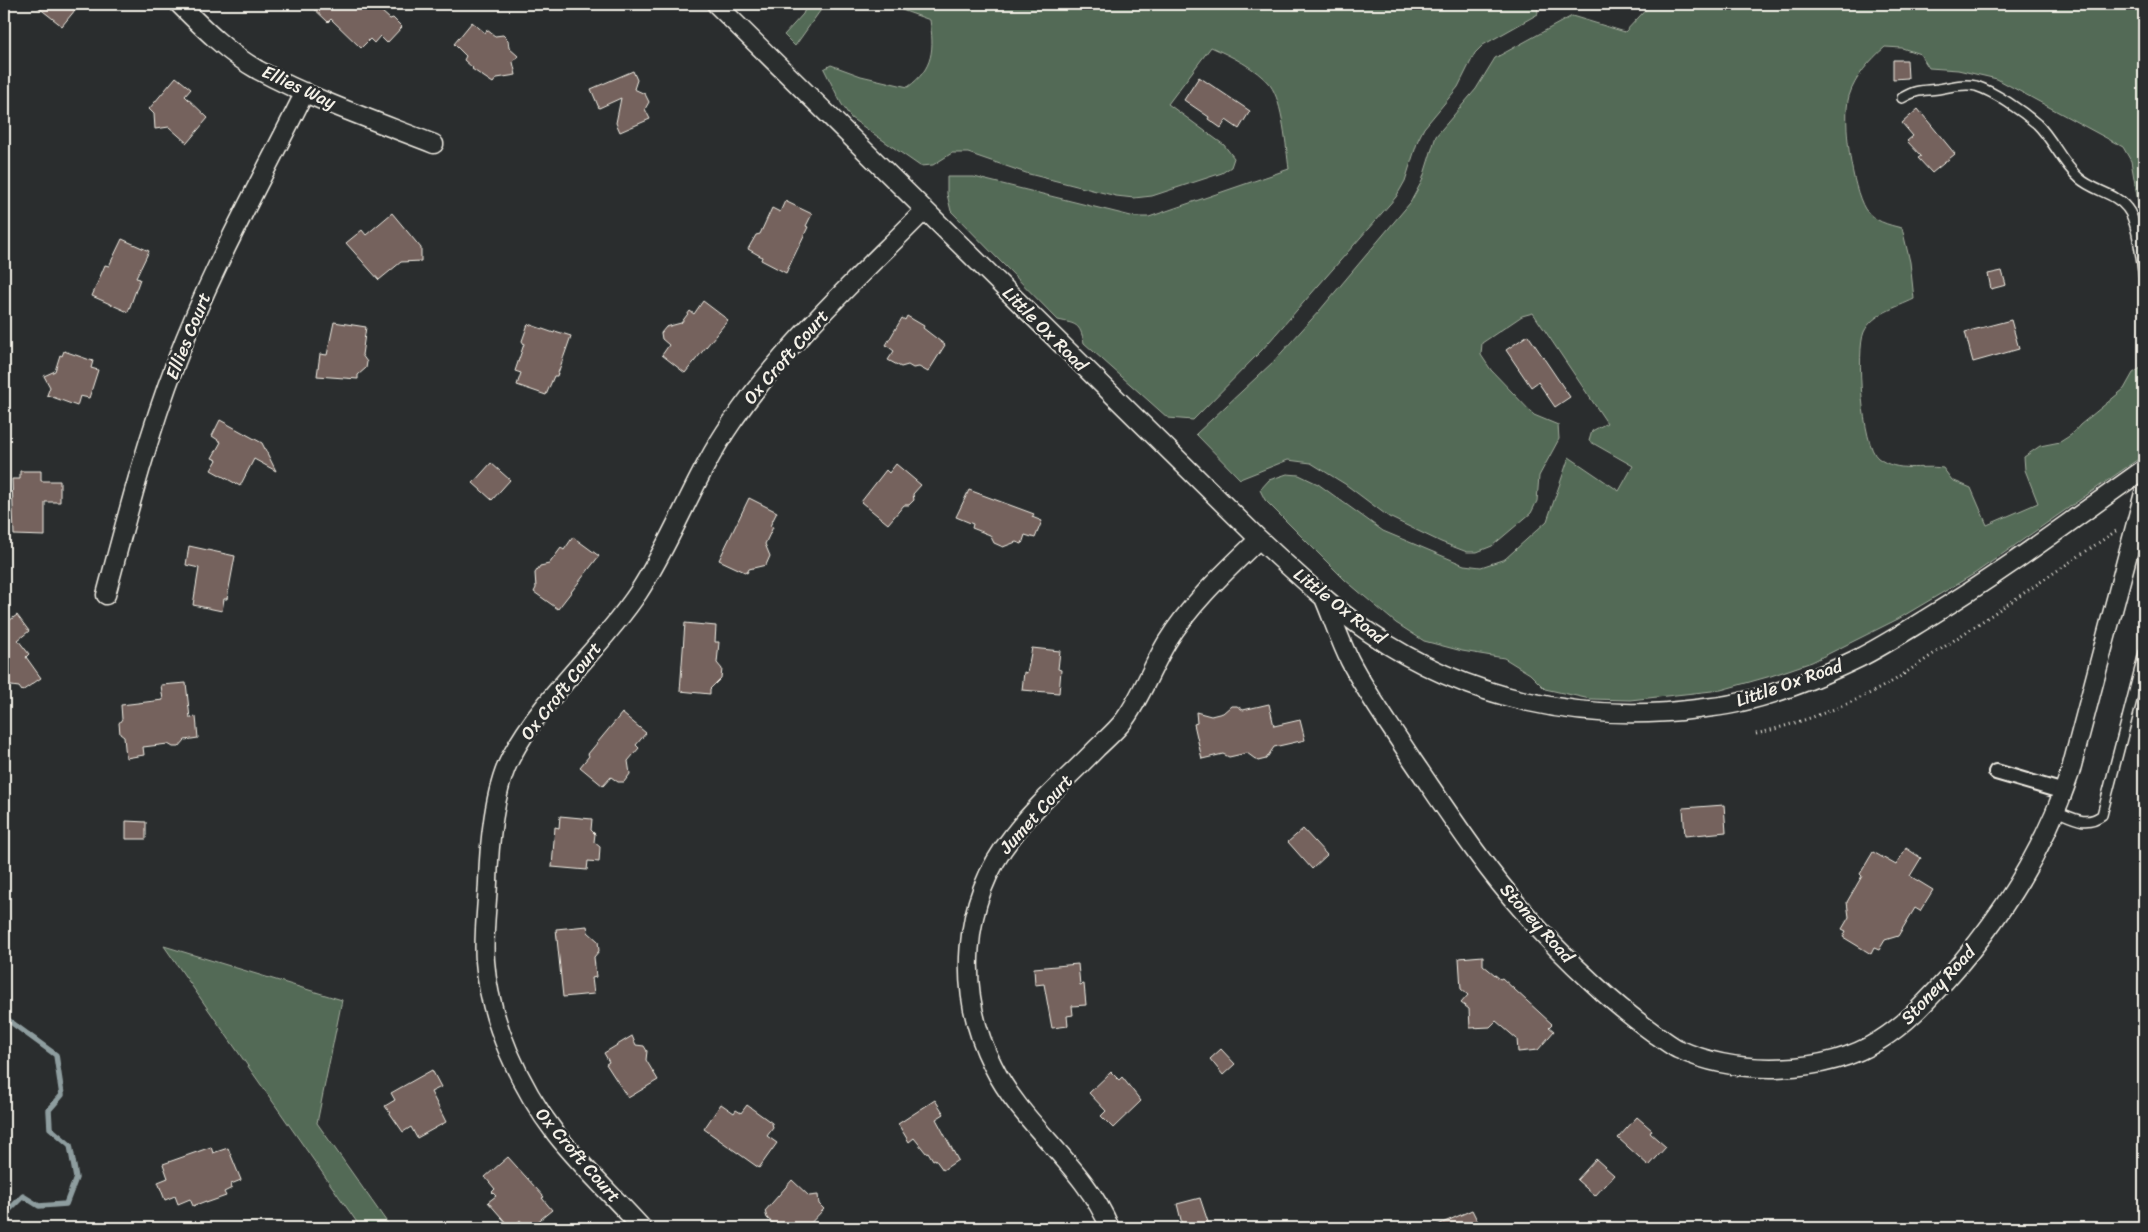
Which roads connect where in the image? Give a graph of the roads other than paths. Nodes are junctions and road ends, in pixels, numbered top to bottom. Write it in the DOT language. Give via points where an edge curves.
graph roads {
  1 [pos="180,4"];
  2 [pos="716,4"];
  3 [pos="305,92"];
  4 [pos="1902,98"];
  5 [pos="434,144"];
  6 [pos="925,210"];
  7 [pos="2144,278"];
  8 [pos="2144,469"];
  9 [pos="2144,494"];
  10 [pos="1259,539"];
  11 [pos="106,594"];
  12 [pos="1324,598"];
  13 [pos="2144,652"];
  14 [pos="1996,772"];
  15 [pos="2064,792"];
  16 [pos="2056,811"];
  17 [pos="642,1228"];
  18 [pos="1110,1228"];
  1 -- 3 [label="street, Ellies Way" via="220,43 257,69"];
  2 -- 6 [label="street, Little Ox Road"];
  3 -- 5 [label="street, Ellies Way"];
  3 -- 11 [label="street, Ellies Court" via="210,283 176,360 140,464"];
  4 -- 7 [label="lane" via="1917,90 1975,86 1997,96 2038,125 2079,178 2128,208 2137,231"];
  6 -- 10 [label="street, Little Ox Road"];
  6 -- 17 [label="street, Ox Croft Court" via="793,344 736,416 638,592 616,623 536,717 510,758 495,806 488,861 485,962 495,1015 511,1060 534,1104 557,1136"];
  8 -- 12 [label="street, Little Ox Road" via="1967,594 1861,658 1740,703 1623,714 1549,706 1496,694 1460,681 1410,656 1371,634"];
  9 -- 15 [label="street, Stoney Road"];
  10 -- 12 [label="street, Little Ox Road"];
  10 -- 18 [label="street, Jumet Court" via="1184,617 1124,721 1012,837 986,880 972,926 970,996 974,1018 992,1066 1017,1104 1073,1168 1101,1208"];
  12 -- 16 [label="street, Stoney Road" via="1350,661 1380,711 1458,827 1520,909 1620,1009 1676,1048 1712,1062 1757,1068 1818,1063 1855,1052 1896,1029 1923,1005 1986,932 2036,855"];
  13 -- 16 [label="lane" via="2102,815 2094,821 2082,822"];
  14 -- 15 [label="street"];
  15 -- 16 [label="street, Stoney Road"];
}
